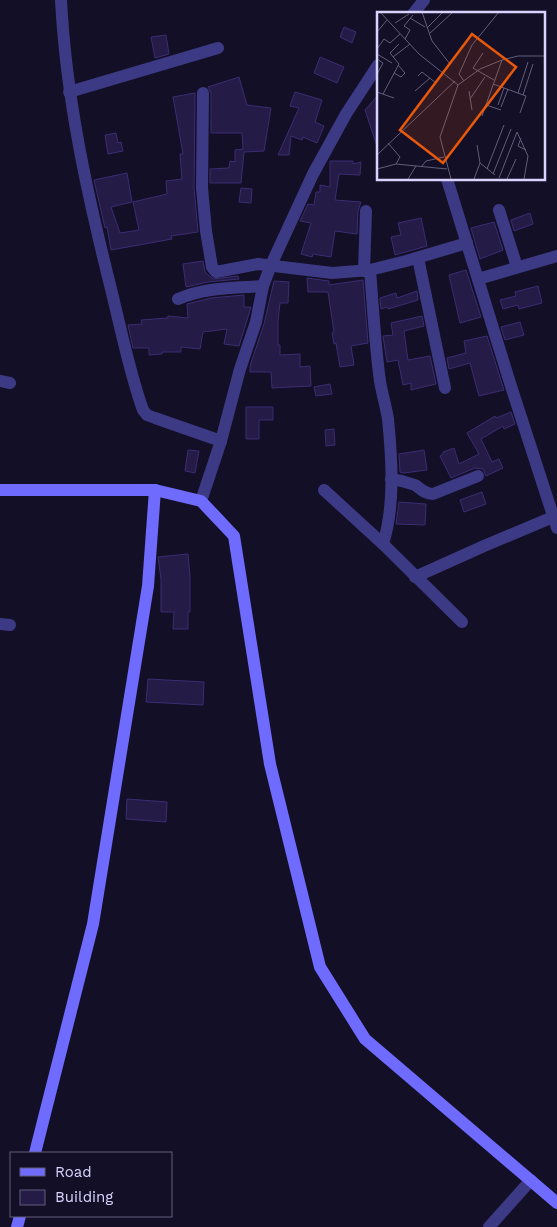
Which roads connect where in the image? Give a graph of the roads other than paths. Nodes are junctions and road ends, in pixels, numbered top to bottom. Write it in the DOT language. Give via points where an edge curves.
graph roads {
  1 [pos="61,0"];
  2 [pos="424,0"];
  3 [pos="415,12"];
  4 [pos="218,48"];
  5 [pos="377,67"];
  6 [pos="69,92"];
  7 [pos="203,93"];
  8 [pos="447,180"];
  9 [pos="499,210"];
  10 [pos="366,211"];
  11 [pos="467,243"];
  12 [pos="557,256"];
  13 [pos="418,258"];
  14 [pos="271,265"];
  15 [pos="517,268"];
  16 [pos="367,270"];
  17 [pos="478,279"];
  18 [pos="263,286"];
  19 [pos="178,299"];
  20 [pos="445,388"];
  21 [pos="221,441"];
  22 [pos="478,476"];
  23 [pos="391,479"];
  24 [pos="0,490"];
  25 [pos="155,490"];
  26 [pos="324,490"];
  27 [pos="551,491"];
  28 [pos="201,501"];
  29 [pos="555,522"];
  30 [pos="383,544"];
  31 [pos="415,577"];
  32 [pos="462,622"];
  33 [pos="35,1152"];
  34 [pos="531,1180"];
  35 [pos="557,1202"];
  36 [pos="488,1227"];
  1 -- 6 [label="street"];
  2 -- 3 [label="street"];
  4 -- 6 [label="street"];
  5 -- 14 [label="street" via="317,166"];
  6 -- 21 [label="street" via="97,234 144,410 147,415"];
  7 -- 14 [label="street" via="203,196 213,270 220,272 252,265"];
  8 -- 11 [label="street"];
  9 -- 15 [label="street"];
  10 -- 16 [label="street"];
  11 -- 13 [label="street"];
  11 -- 17 [label="street"];
  12 -- 15 [label="street"];
  13 -- 16 [label="street"];
  13 -- 20 [label="street"];
  14 -- 16 [label="street" via="332,274"];
  14 -- 18 [label="street"];
  15 -- 17 [label="street"];
  16 -- 23 [label="street" via="388,420"];
  17 -- 27 [label="street"];
  18 -- 19 [label="street" via="216,288"];
  18 -- 21 [label="street" via="256,322"];
  21 -- 28 [label="street"];
  22 -- 23 [label="street" via="433,494"];
  23 -- 30 [label="street" via="389,527"];
  24 -- 25 [label="street"];
  25 -- 28 [label="street"];
  25 -- 33 [label="street" via="148,586 93,924"];
  26 -- 30 [label="street"];
  27 -- 29 [label="street"];
  28 -- 34 [label="street" via="234,536 270,764 320,967 365,1039"];
  29 -- 31 [label="street" via="484,546"];
  30 -- 31 [label="street"];
  31 -- 32 [label="street"];
  34 -- 35 [label="street"];
  34 -- 36 [label="street"];
}
